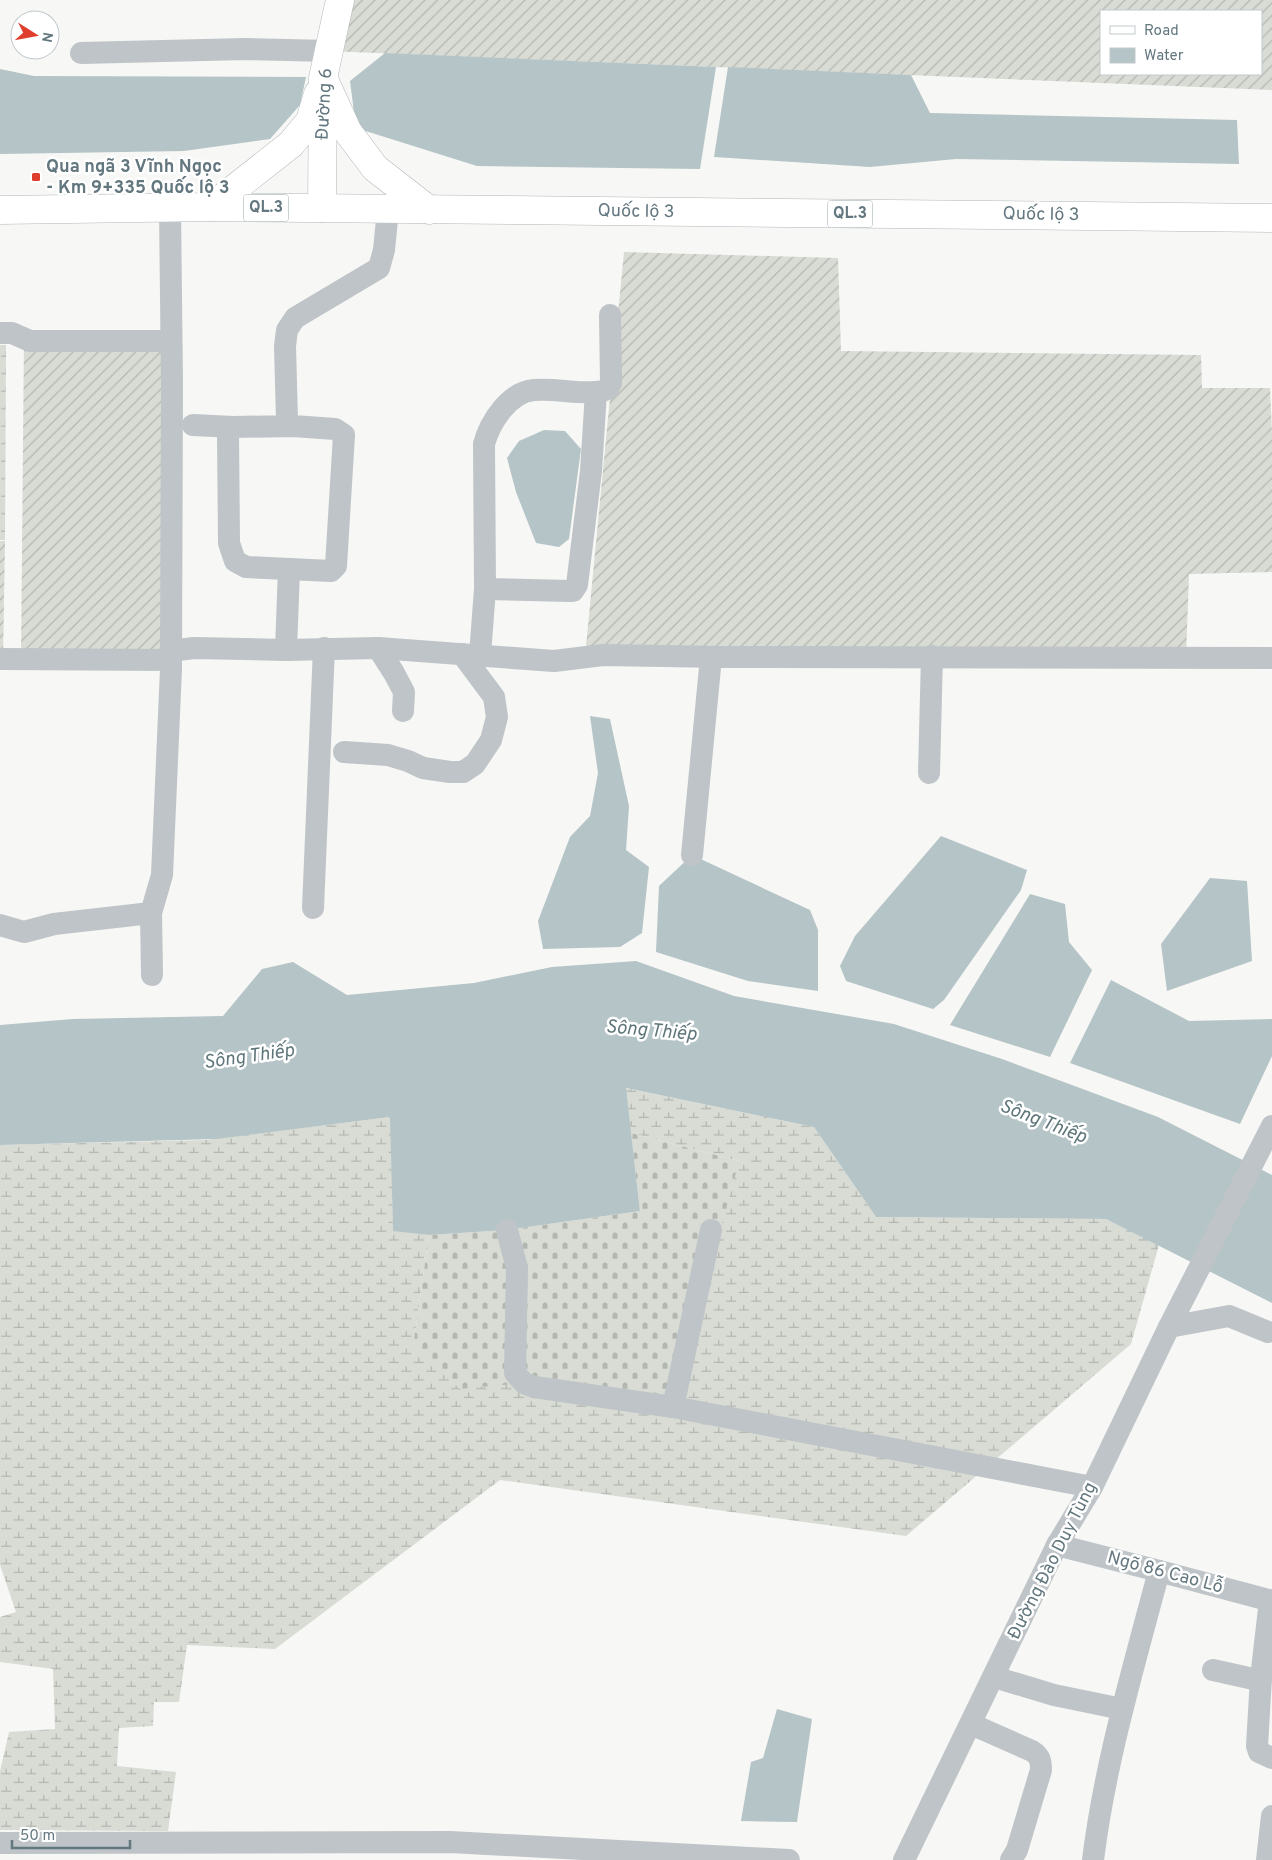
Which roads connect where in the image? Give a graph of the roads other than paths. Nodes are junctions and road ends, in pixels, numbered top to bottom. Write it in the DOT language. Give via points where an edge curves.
graph roads {
  1 [pos="340,0"];
  2 [pos="329,51"];
  3 [pos="81,53"];
  4 [pos="324,78"];
  5 [pos="211,207"];
  6 [pos="170,208"];
  7 [pos="322,208"];
  8 [pos="388,209"];
  9 [pos="0,210"];
  10 [pos="429,210"];
  11 [pos="1272,218"];
  12 [pos="610,315"];
  13 [pos="0,333"];
  14 [pos="171,341"];
  15 [pos="596,392"];
  16 [pos="192,425"];
  17 [pos="293,426"];
  18 [pos="233,427"];
  19 [pos="289,569"];
  20 [pos="485,590"];
  21 [pos="324,648"];
  22 [pos="378,648"];
  23 [pos="286,650"];
  24 [pos="471,654"];
  25 [pos="170,656"];
  26 [pos="932,656"];
  27 [pos="711,657"];
  28 [pos="1272,658"];
  29 [pos="0,659"];
  30 [pos="403,711"];
  31 [pos="344,752"];
  32 [pos="929,773"];
  33 [pos="692,855"];
  34 [pos="313,908"];
  35 [pos="151,913"];
  36 [pos="0,925"];
  37 [pos="152,975"];
  38 [pos="1271,1129"];
  39 [pos="507,1230"];
  40 [pos="710,1230"];
  41 [pos="1170,1327"];
  42 [pos="1268,1332"];
  43 [pos="673,1407"];
  44 [pos="1092,1487"];
  45 [pos="1057,1546"];
  46 [pos="1159,1571"];
  47 [pos="1271,1601"];
  48 [pos="1213,1670"];
  49 [pos="994,1678"];
  50 [pos="1261,1678"];
  51 [pos="1122,1709"];
  52 [pos="971,1724"];
  53 [pos="1272,1758"];
  54 [pos="1272,1816"];
  55 [pos="0,1843"];
  56 [pos="789,1860"];
  57 [pos="904,1860"];
  58 [pos="1012,1860"];
  59 [pos="1093,1860"];
  60 [pos="1267,1860"];
  1 -- 2 [label="main road, Đường 6"];
  2 -- 3 [label="street" via="245,49"];
  2 -- 4 [label="main road, Đường 6"];
  4 -- 5 [label="main road" via="310,121 291,144"];
  4 -- 7 [label="main road, Đường 6"];
  4 -- 10 [label="main road" via="348,132 376,168"];
  5 -- 6 [label="main road, Quốc lộ 3 / QL.3"];
  5 -- 7 [label="main road, Quốc lộ 3 / QL.3"];
  6 -- 9 [label="main road, Quốc lộ 3 / QL.3"];
  6 -- 14 [label="street"];
  7 -- 8 [label="main road, Quốc lộ 3 / QL.3"];
  8 -- 10 [label="main road, Quốc lộ 3 / QL.3"];
  8 -- 17 [label="street" via="379,268 295,318 287,330 287,420"];
  10 -- 11 [label="main road, Quốc lộ 3 / QL.3"];
  12 -- 15 [label="street" via="611,383 608,389"];
  13 -- 14 [label="street" via="12,333 30,341"];
  14 -- 25 [label="street"];
  15 -- 20 [label="street" via="533,390 511,401 488,429 484,444"];
  15 -- 20 [label="street" via="591,471 574,591"];
  16 -- 18 [label="street"];
  17 -- 18 [label="street"];
  17 -- 19 [label="street" via="335,429 344,434 336,566 331,571"];
  18 -- 19 [label="street" via="228,434 228,453 230,543 234,560 246,567"];
  19 -- 23 [label="street"];
  20 -- 24 [label="street"];
  21 -- 22 [label="street"];
  21 -- 23 [label="street"];
  21 -- 34 [label="street"];
  22 -- 24 [label="street"];
  22 -- 30 [label="street" via="404,692"];
  23 -- 25 [label="street" via="194,648"];
  24 -- 27 [label="street" via="554,661 603,655"];
  24 -- 31 [label="street" via="494,698 497,718 491,740 475,764 463,772 450,772 423,768 388,755"];
  25 -- 29 [label="street"];
  25 -- 35 [label="street" via="162,875"];
  26 -- 27 [label="street"];
  26 -- 28 [label="street"];
  26 -- 32 [label="street"];
  27 -- 33 [label="street"];
  35 -- 36 [label="street" via="54,924 24,932"];
  35 -- 37 [label="street"];
  38 -- 41 [label="street, Đường Đào Duy Tùng"];
  39 -- 43 [label="street" via="517,1268 515,1372 524,1383"];
  40 -- 43 [label="street"];
  41 -- 42 [label="street" via="1229,1316"];
  41 -- 44 [label="street, Đường Đào Duy Tùng"];
  43 -- 44 [label="street"];
  44 -- 45 [label="street, Đường Đào Duy Tùng"];
  45 -- 46 [label="street, Ngõ 86 Cao Lỗ"];
  45 -- 49 [label="street, Đường Đào Duy Tùng"];
  46 -- 47 [label="street, Ngõ 86 Cao Lỗ"];
  46 -- 51 [label="street"];
  47 -- 50 [label="street"];
  48 -- 50 [label="street"];
  49 -- 51 [label="street"];
  49 -- 52 [label="street, Đường Đào Duy Tùng"];
  50 -- 53 [label="street" via="1258,1746 1259,1752"];
  51 -- 59 [label="street" via="1100,1808"];
  52 -- 57 [label="street, Đường Đào Duy Tùng"];
  52 -- 58 [label="street" via="1032,1751 1041,1762"];
  54 -- 60 [label="street"];
  55 -- 56 [label="street" via="450,1842"];
}
